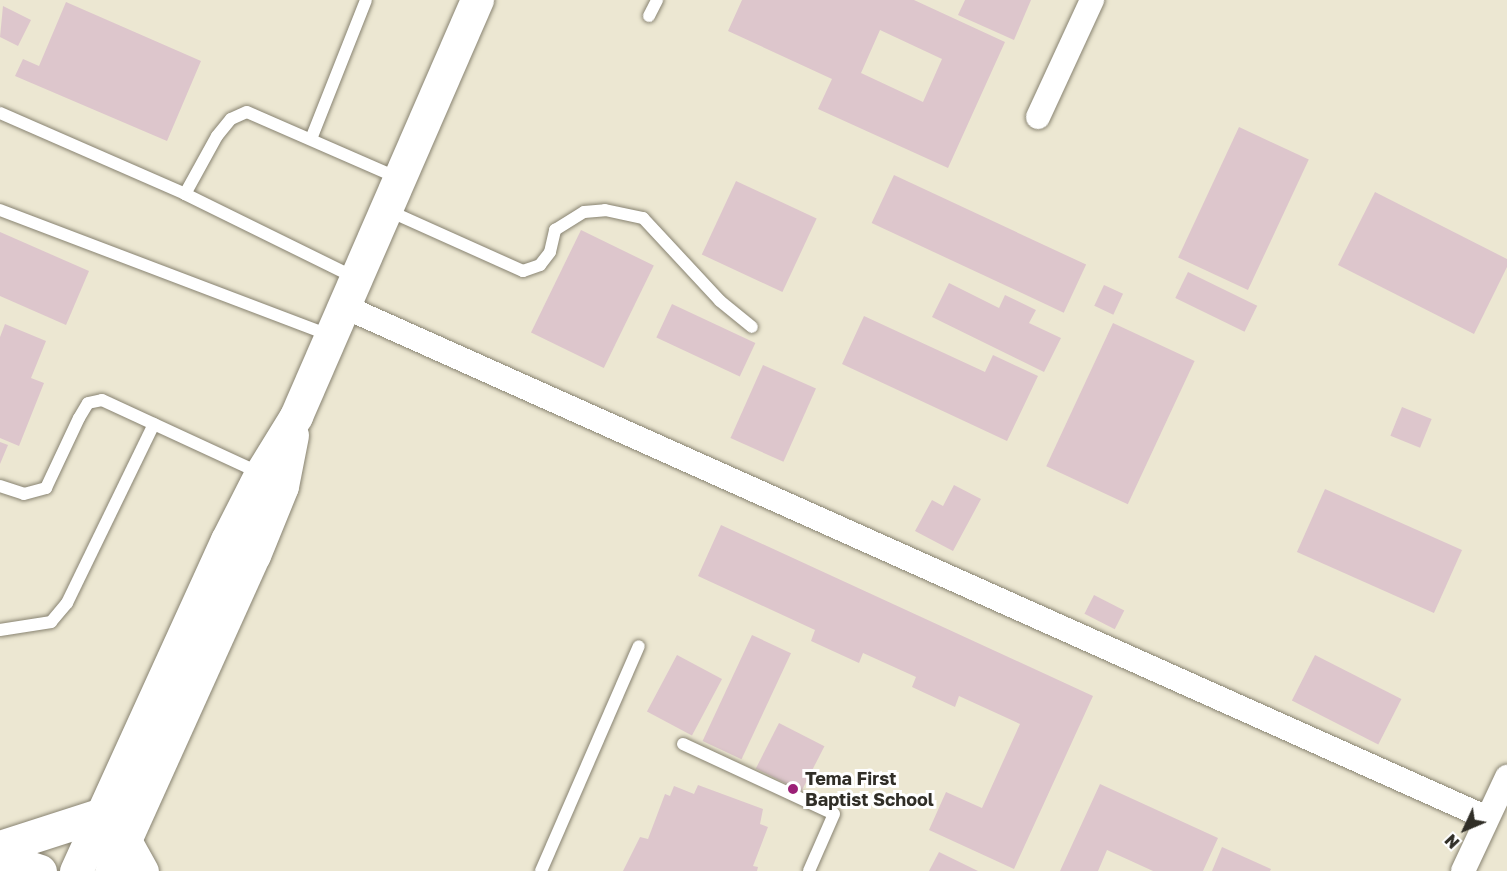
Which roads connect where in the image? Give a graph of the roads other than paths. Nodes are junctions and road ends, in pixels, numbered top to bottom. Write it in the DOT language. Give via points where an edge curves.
graph roads {
  1 [pos="366,0"];
  2 [pos="477,0"];
  3 [pos="657,0"];
  4 [pos="1092,0"];
  5 [pos="649,16"];
  6 [pos="0,113"];
  7 [pos="1038,117"];
  8 [pos="311,139"];
  9 [pos="399,178"];
  10 [pos="185,194"];
  11 [pos="0,210"];
  12 [pos="385,210"];
  13 [pos="349,291"];
  14 [pos="752,327"];
  15 [pos="330,336"];
  16 [pos="154,424"];
  17 [pos="271,479"];
  18 [pos="0,486"];
  19 [pos="0,630"];
  20 [pos="639,646"];
  21 [pos="683,744"];
  22 [pos="1507,777"];
  23 [pos="105,813"];
  24 [pos="1487,818"];
  25 [pos="124,839"];
  26 [pos="0,847"];
  27 [pos="0,858"];
  28 [pos="40,871"];
  29 [pos="76,871"];
  30 [pos="111,871"];
  31 [pos="142,871"];
  32 [pos="541,871"];
  33 [pos="809,871"];
  34 [pos="1463,871"];
  1 -- 8 [label="lane"];
  2 -- 9 [label="main road"];
  3 -- 5 [label="lane"];
  4 -- 7 [label="street"];
  6 -- 10 [label="lane"];
  8 -- 9 [label="lane"];
  8 -- 10 [label="lane" via="248,112 231,119 217,136"];
  9 -- 12 [label="main road"];
  10 -- 13 [label="lane"];
  11 -- 15 [label="lane"];
  12 -- 13 [label="main road"];
  12 -- 14 [label="lane" via="523,271 540,265 555,230 584,212 605,210 643,218 720,301"];
  13 -- 15 [label="main road"];
  13 -- 24 [label="street"];
  15 -- 17 [label="main road"];
  16 -- 17 [label="lane"];
  16 -- 18 [label="lane" via="102,400 88,403 46,488 24,494"];
  16 -- 19 [label="lane" via="68,603 51,622"];
  17 -- 23 [label="main road"];
  17 -- 25 [label="main road"];
  20 -- 32 [label="lane"];
  21 -- 33 [label="lane" via="834,814"];
  22 -- 24 [label="street"];
  23 -- 26 [label="main road"];
  23 -- 29 [label="main road"];
  24 -- 34 [label="street"];
  25 -- 30 [label="main road"];
  25 -- 31 [label="main road"];
  27 -- 28 [label="main road"];
}
